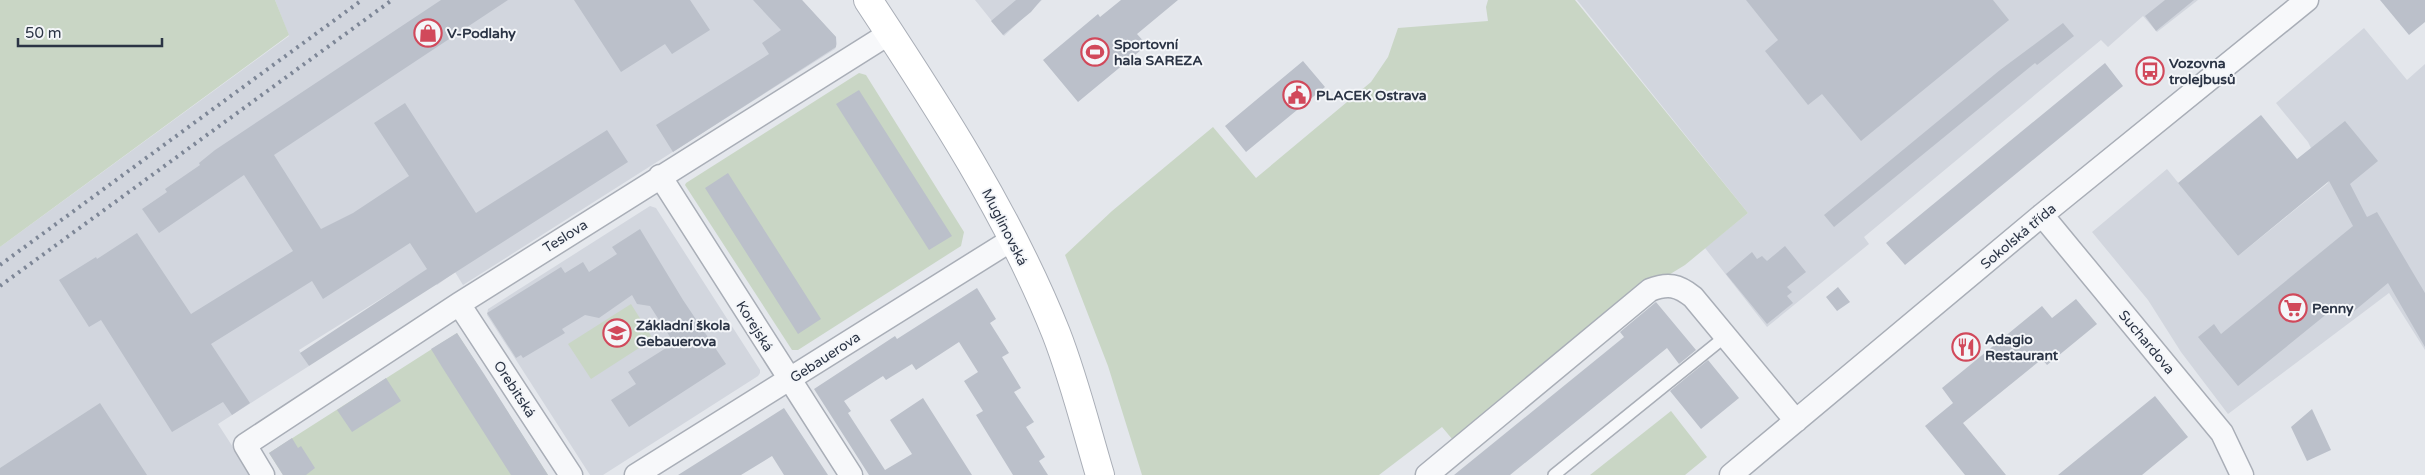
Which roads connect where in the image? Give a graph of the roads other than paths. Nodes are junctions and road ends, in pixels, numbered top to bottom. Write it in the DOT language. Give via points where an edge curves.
graph roads {
  1 [pos="868,0"];
  2 [pos="2307,0"];
  3 [pos="890,33"];
  4 [pos="660,176"];
  5 [pos="2042,215"];
  6 [pos="1013,239"];
  7 [pos="459,304"];
  8 [pos="1726,336"];
  9 [pos="789,380"];
  10 [pos="1796,421"];
  11 [pos="263,475"];
  12 [pos="571,475"];
  13 [pos="636,475"];
  14 [pos="852,475"];
  15 [pos="1100,475"];
  16 [pos="1426,475"];
  17 [pos="1554,475"];
  18 [pos="1731,475"];
  19 [pos="2242,475"];
  1 -- 3 [label="main road, Muglinovská"];
  2 -- 5 [label="street, Sokolská třída"];
  3 -- 4 [label="street, Teslova"];
  3 -- 6 [label="main road, Muglinovská" via="993,199"];
  4 -- 7 [label="street, Teslova"];
  4 -- 9 [label="street, Korejská"];
  5 -- 10 [label="street, Sokolská třída"];
  5 -- 19 [label="street, Suchardova" via="2222,433"];
  6 -- 9 [label="street, Gebauerova"];
  6 -- 15 [label="main road, Muglinovská" via="1056,334"];
  7 -- 11 [label="street, Teslova" via="245,446"];
  7 -- 12 [label="street, Orebitská"];
  8 -- 10 [label="street"];
  8 -- 16 [label="street" via="1693,296 1680,287 1664,285 1650,290"];
  8 -- 17 [label="lane"];
  9 -- 13 [label="street, Gebauerova"];
  9 -- 14 [label="street, Korejská"];
  10 -- 18 [label="street, Sokolská třída"];
}
